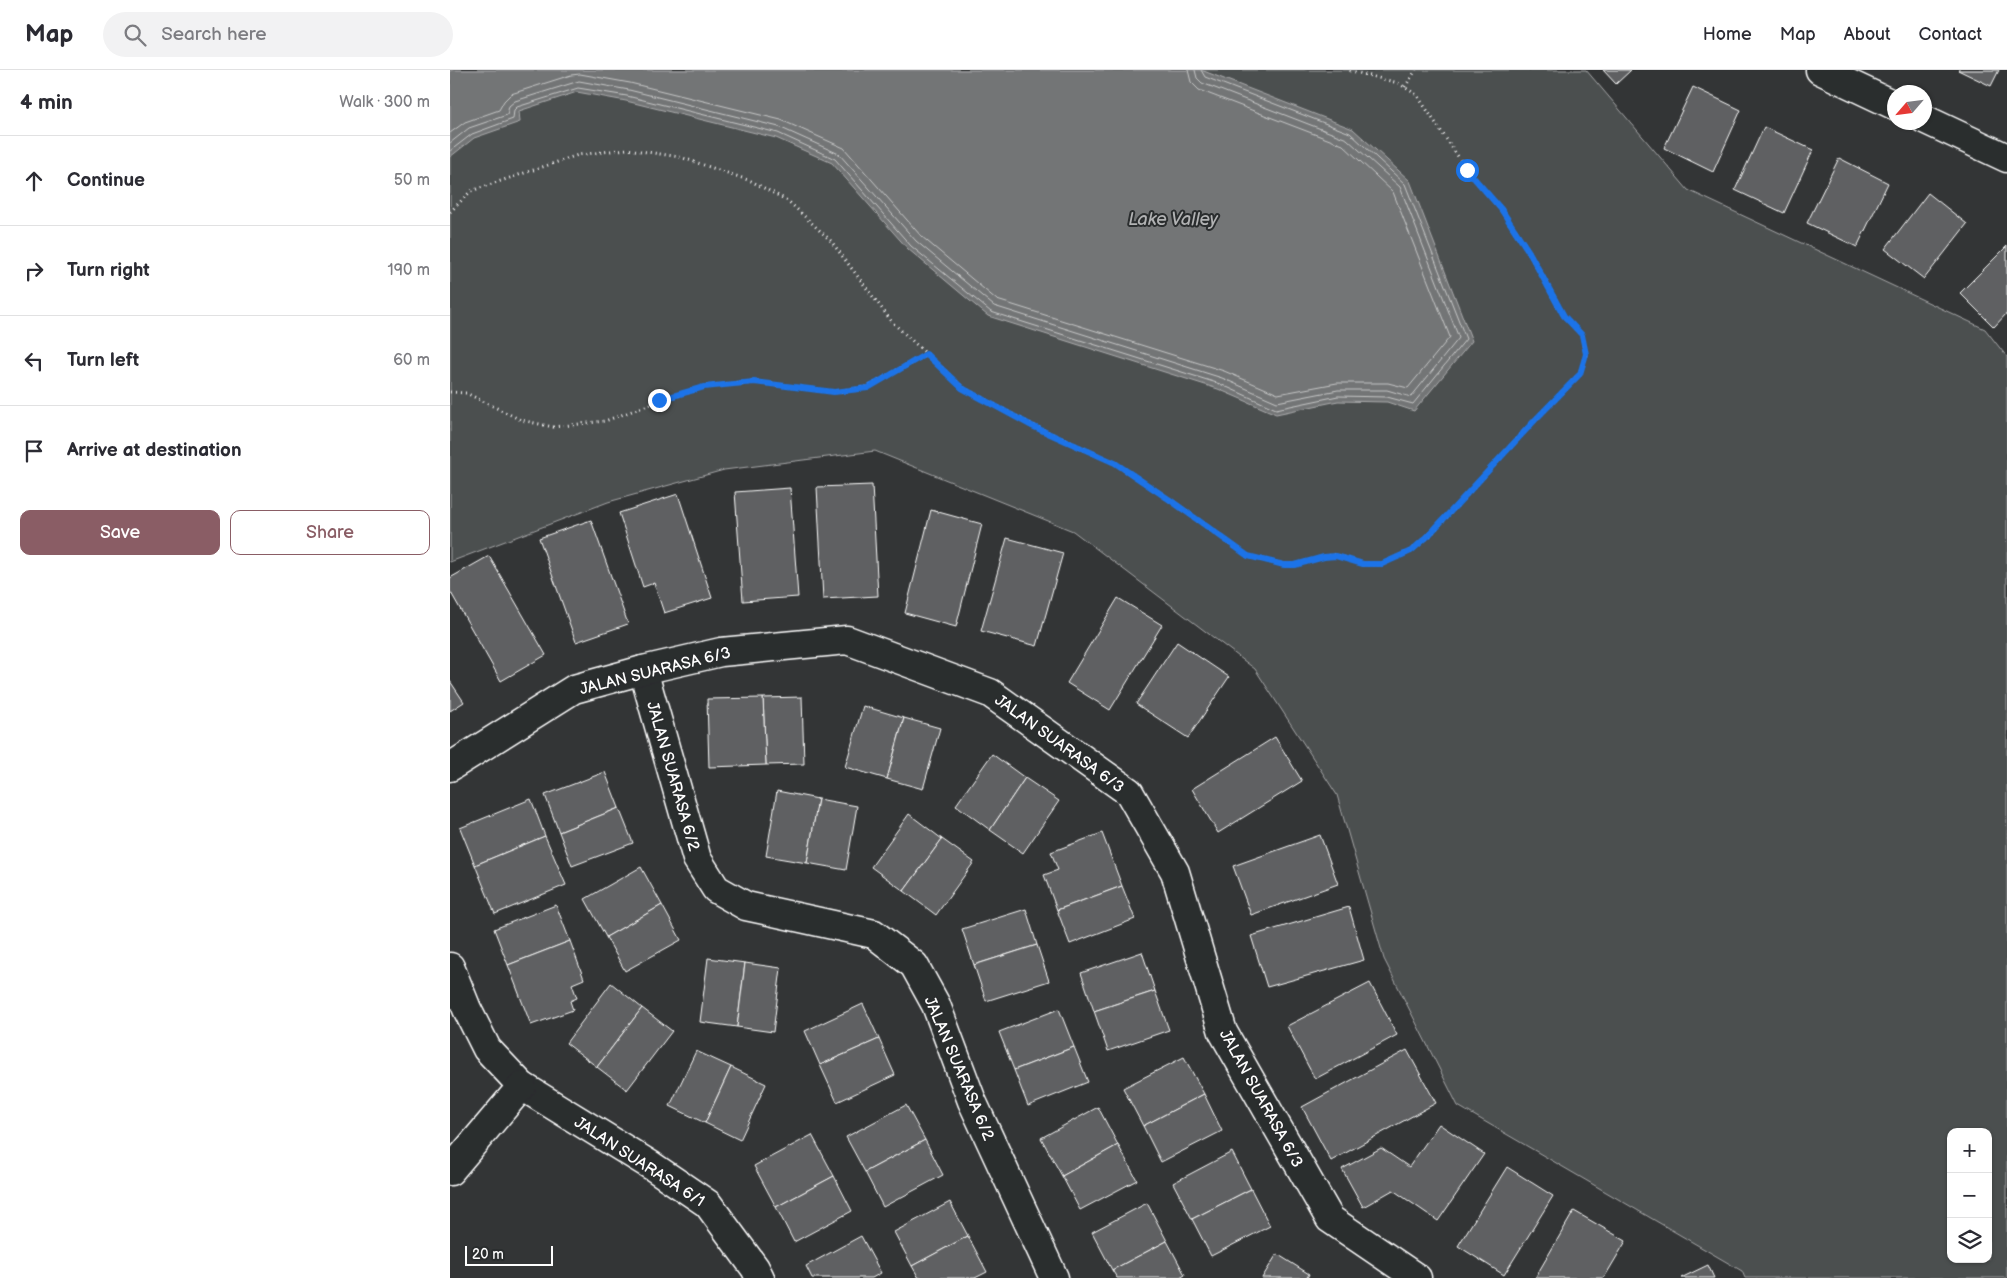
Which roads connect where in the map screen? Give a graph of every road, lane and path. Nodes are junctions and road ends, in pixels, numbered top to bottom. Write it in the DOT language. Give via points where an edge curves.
graph roads {
  1 [pos="1347,70"];
  2 [pos="1416,70"];
  3 [pos="1820,70"];
  4 [pos="1405,88"];
  5 [pos="1887,103"];
  6 [pos="1932,124"];
  7 [pos="2007,158"];
  8 [pos="450,212"];
  9 [pos="926,354"];
  10 [pos="450,392"];
  11 [pos="643,670"];
  12 [pos="450,767"];
  13 [pos="450,967"];
  14 [pos="522,1086"];
  15 [pos="450,1171"];
  16 [pos="760,1278"];
  17 [pos="1054,1278"];
  18 [pos="1417,1278"];
  1 -- 4 [label="path" via="1398,83"];
  2 -- 4 [label="path"];
  3 -- 5 [label="street"];
  4 -- 9 [label="path" via="1417,95 1467,170 1501,209 1564,316 1582,335 1586,354 1580,374 1411,551 1382,564 1363,564 1336,556 1284,565 1248,556 1115,463 1032,426 962,388"];
  6 -- 7 [label="street"];
  8 -- 9 [label="path" via="471,191 578,155 627,150 680,157 752,180 788,201 831,241 892,322"];
  9 -- 10 [label="path" via="868,388 834,392 754,382 704,387 605,421 553,428 521,420 466,393"];
  11 -- 12 [label="street, JALAN SUARASA 6/3" via="574,689"];
  11 -- 17 [label="street, JALAN SUARASA 6/2" via="698,859 716,889 746,906 874,934 914,965 936,1005 972,1101"];
  11 -- 18 [label="street, JALAN SUARASA 6/3" via="721,652 847,640 990,693 1129,792 1175,872 1223,1032 1330,1219"];
  13 -- 14 [label="street, JALAN SUARASA 6/1" via="487,1049"];
  14 -- 15 [label="street"];
  14 -- 16 [label="street, JALAN SUARASA 6/1" via="708,1204"];
}
